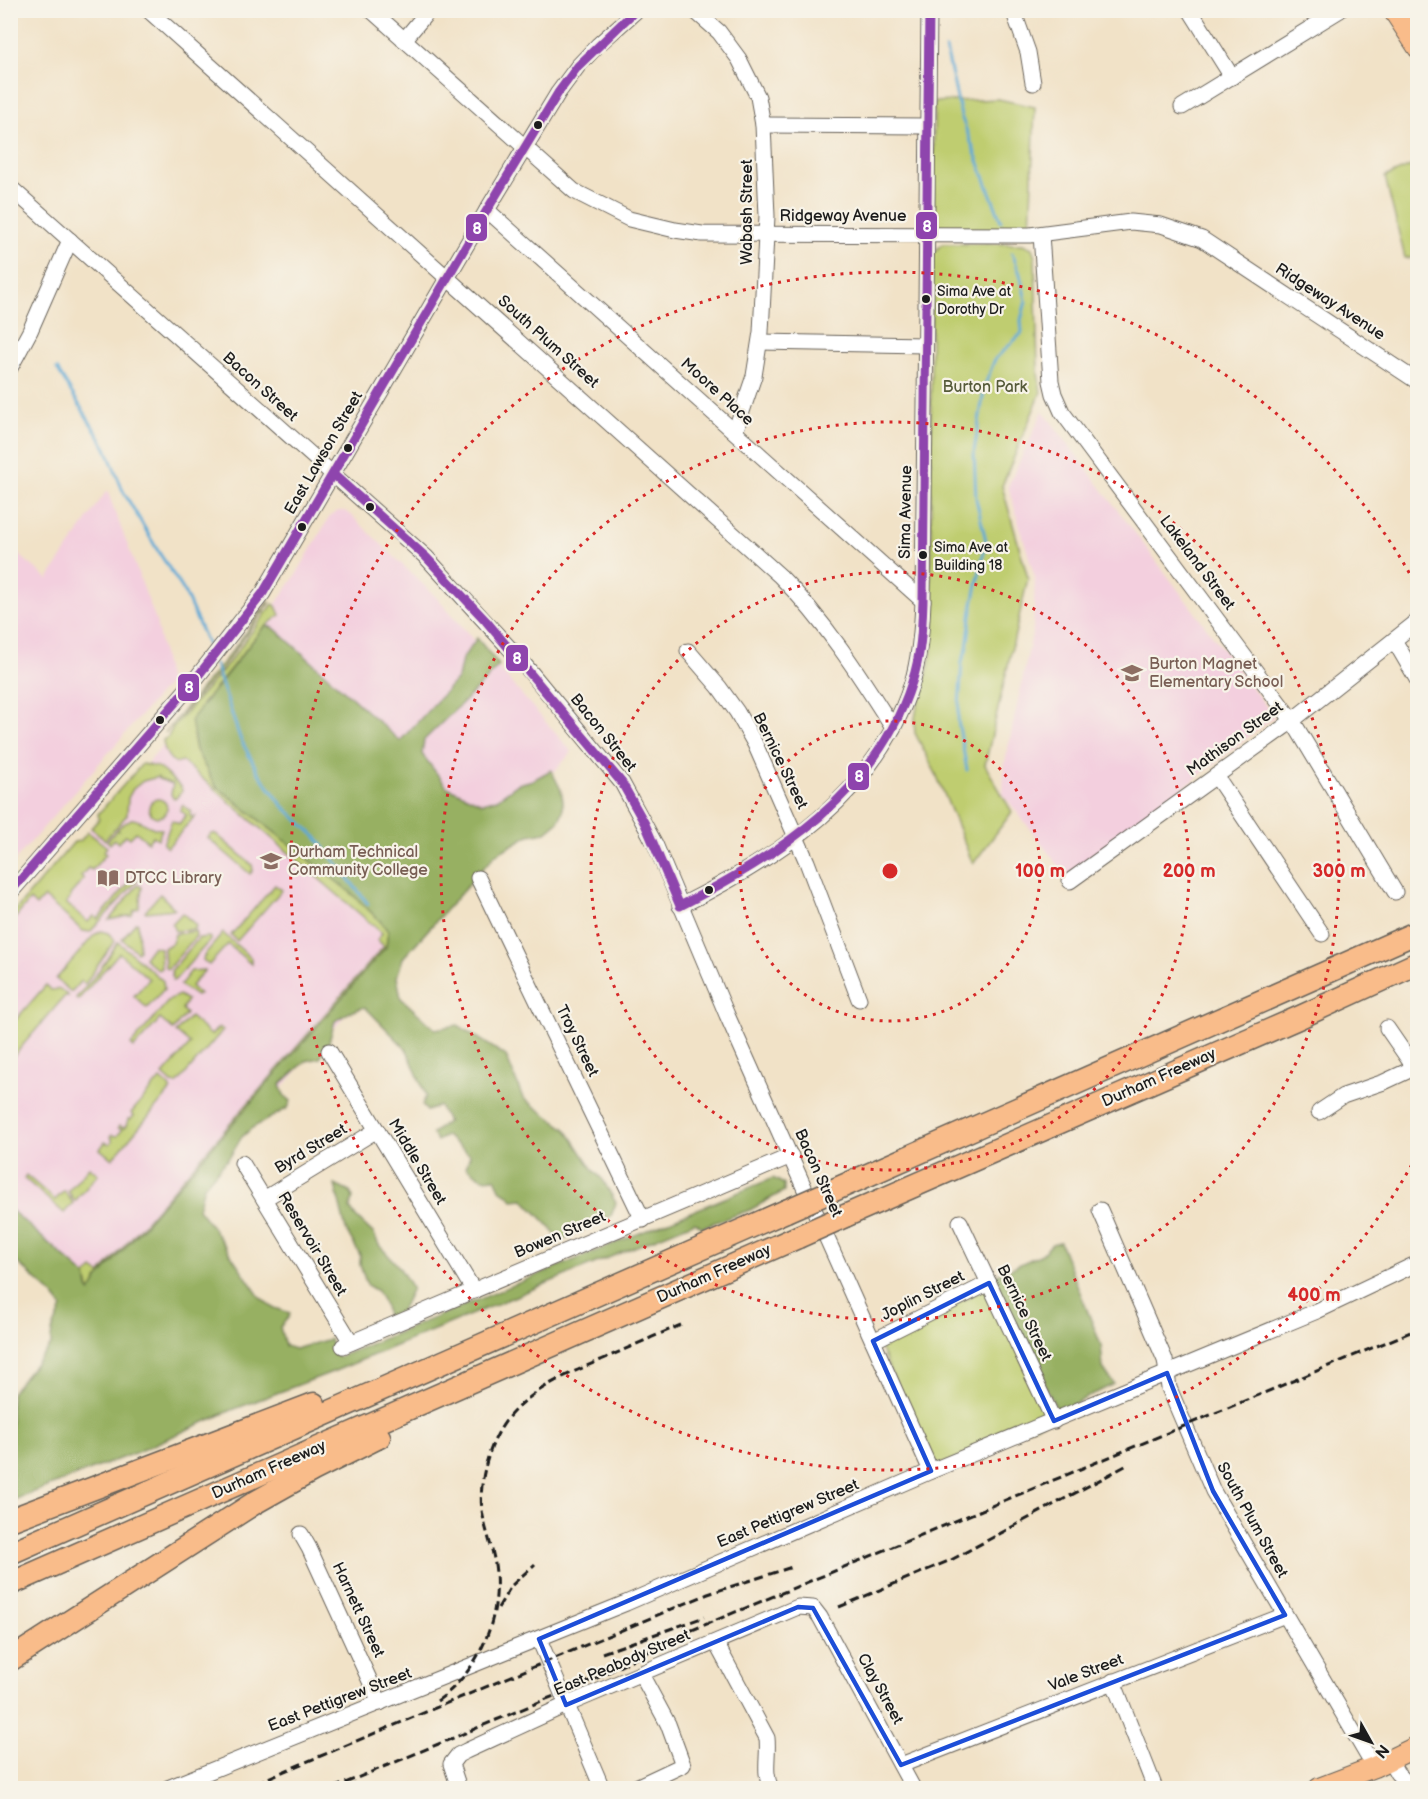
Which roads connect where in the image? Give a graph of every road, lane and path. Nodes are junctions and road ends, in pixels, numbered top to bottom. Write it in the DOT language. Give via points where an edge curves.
graph roads {
  1 [pos="148,10"];
  2 [pos="371,10"];
  3 [pos="429,10"];
  4 [pos="637,10"];
  5 [pos="694,10"];
  6 [pos="929,10"];
  7 [pos="1013,10"];
  8 [pos="1190,10"];
  9 [pos="1340,10"];
  10 [pos="1393,10"];
  11 [pos="404,40"];
  12 [pos="1418,48"];
  13 [pos="1232,76"];
  14 [pos="1033,84"];
  15 [pos="1182,107"];
  16 [pos="763,125"];
  17 [pos="927,126"];
  18 [pos="524,148"];
  19 [pos="10,187"];
  20 [pos="487,210"];
  21 [pos="766,234"];
  22 [pos="1041,234"];
  23 [pos="927,235"];
  24 [pos="70,240"];
  25 [pos="447,277"];
  26 [pos="760,342"];
  27 [pos="925,345"];
  28 [pos="10,368"];
  29 [pos="1418,382"];
  30 [pos="735,432"];
  31 [pos="333,474"];
  32 [pos="923,601"];
  33 [pos="1418,621"];
  34 [pos="1394,640"];
  35 [pos="688,651"];
  36 [pos="1418,681"];
  37 [pos="1292,720"];
  38 [pos="893,728"];
  39 [pos="1216,776"];
  40 [pos="796,837"];
  41 [pos="478,878"];
  42 [pos="1070,881"];
  43 [pos="1395,892"];
  44 [pos="10,893"];
  45 [pos="680,906"];
  46 [pos="1413,933"];
  47 [pos="1322,934"];
  48 [pos="1418,963"];
  49 [pos="1418,976"];
  50 [pos="1372,984"];
  51 [pos="859,999"];
  52 [pos="1387,1028"];
  53 [pos="329,1051"];
  54 [pos="1416,1071"];
  55 [pos="1319,1112"];
  56 [pos="376,1130"];
  57 [pos="791,1156"];
  58 [pos="242,1163"];
  59 [pos="264,1199"];
  60 [pos="1100,1210"];
  61 [pos="643,1220"];
  62 [pos="960,1222"];
  63 [pos="1418,1263"];
  64 [pos="989,1283"];
  65 [pos="474,1291"];
  66 [pos="535,1322"];
  67 [pos="873,1341"];
  68 [pos="347,1344"];
  69 [pos="519,1360"];
  70 [pos="1167,1373"];
  71 [pos="1054,1420"];
  72 [pos="932,1471"];
  73 [pos="10,1520"];
  74 [pos="301,1534"];
  75 [pos="10,1553"];
  76 [pos="129,1583"];
  77 [pos="10,1584"];
  78 [pos="813,1608"];
  79 [pos="1285,1615"];
  80 [pos="539,1640"];
  81 [pos="716,1643"];
  82 [pos="10,1660"];
  83 [pos="640,1674"];
  84 [pos="10,1677"];
  85 [pos="1113,1682"];
  86 [pos="380,1703"];
  87 [pos="566,1705"];
  88 [pos="1418,1746"];
  89 [pos="1382,1763"];
  90 [pos="901,1765"];
  91 [pos="168,1788"];
  92 [pos="459,1788"];
  93 [pos="602,1788"];
  94 [pos="634,1788"];
  95 [pos="771,1788"];
  96 [pos="914,1788"];
  97 [pos="1155,1788"];
  98 [pos="1319,1788"];
  99 [pos="1412,1788"];
  1 -- 25 [label="street, South Plum Street"];
  2 -- 11 [label="street, Ridgeway Avenue"];
  3 -- 11 [label="street"];
  4 -- 18 [label="street, East Lawson Street" via="578,66"];
  5 -- 16 [label="street, Wabash Street" via="719,32 739,59 758,97"];
  6 -- 17 [label="street, Sima Avenue"];
  7 -- 14 [label="street" via="1028,52"];
  8 -- 13 [label="street"];
  9 -- 13 [label="street"];
  10 -- 12 [label="main road"];
  11 -- 18 [label="street, Ridgeway Avenue"];
  13 -- 15 [label="street"];
  16 -- 17 [label="street"];
  16 -- 21 [label="street, Wabash Street"];
  17 -- 23 [label="street, Sima Avenue"];
  18 -- 20 [label="street, East Lawson Street"];
  18 -- 21 [label="street, Ridgeway Avenue" via="574,191 629,219 702,234"];
  19 -- 24 [label="street, Bacon Street"];
  20 -- 25 [label="street, East Lawson Street"];
  20 -- 30 [label="street, Moore Place"];
  21 -- 23 [label="street, Ridgeway Avenue"];
  21 -- 26 [label="street, Wabash Street"];
  22 -- 23 [label="street, Ridgeway Avenue"];
  22 -- 29 [label="street, Ridgeway Avenue" via="1137,222 1193,235"];
  22 -- 37 [label="street, Lakeland Street" via="1052,381 1058,404"];
  23 -- 27 [label="street, Sima Avenue"];
  24 -- 28 [label="street"];
  24 -- 31 [label="street, Bacon Street"];
  25 -- 31 [label="street, East Lawson Street"];
  25 -- 38 [label="street, South Plum Street" via="786,582 852,665"];
  26 -- 27 [label="street"];
  26 -- 30 [label="street, Wabash Street" via="750,391"];
  27 -- 32 [label="street, Sima Avenue"];
  30 -- 32 [label="street, Moore Place"];
  31 -- 44 [label="street, East Lawson Street" via="263,593 223,646"];
  31 -- 45 [label="street, Bacon Street" via="426,557 505,643 622,783 645,824"];
  32 -- 38 [label="street, Sima Avenue" via="917,664"];
  33 -- 34 [label="street, Mathison Street"];
  34 -- 36 [label="street"];
  34 -- 37 [label="street, Mathison Street"];
  35 -- 40 [label="street, Bernice Street" via="745,725"];
  37 -- 39 [label="street, Mathison Street"];
  37 -- 43 [label="street, Lakeland Street"];
  38 -- 40 [label="street, Sima Avenue" via="865,771"];
  39 -- 42 [label="street, Mathison Street"];
  39 -- 47 [label="street"];
  40 -- 45 [label="street, Sima Avenue" via="749,870"];
  40 -- 51 [label="street, Bernice Street"];
  41 -- 61 [label="street, Troy Street"];
  45 -- 57 [label="street, Bacon Street"];
  46 -- 66 [label="highway, Durham Freeway, bridge"];
  48 -- 50 [label="highway, Durham Freeway"];
  49 -- 50 [label="highway"];
  50 -- 69 [label="highway, Durham Freeway, bridge"];
  52 -- 54 [label="street"];
  53 -- 56 [label="street, Middle Street"];
  54 -- 55 [label="street" via="1343,1096"];
  56 -- 59 [label="street, Byrd Street"];
  56 -- 65 [label="street, Middle Street"];
  57 -- 61 [label="street, Bowen Street"];
  57 -- 67 [label="street, Bacon Street"];
  58 -- 59 [label="street, Reservoir Street"];
  59 -- 68 [label="street, Reservoir Street"];
  60 -- 70 [label="street, South Plum Street" via="1165,1360"];
  61 -- 65 [label="street, Bowen Street"];
  62 -- 64 [label="street, Bernice Street"];
  63 -- 70 [label="street, East Pettigrew Street" via="1317,1311"];
  64 -- 67 [label="street, Joplin Street"];
  64 -- 71 [label="street, Bernice Street"];
  65 -- 68 [label="street, Bowen Street"];
  66 -- 73 [label="highway"];
  66 -- 75 [label="highway, Durham Freeway"];
  67 -- 72 [label="street, Bacon Street"];
  69 -- 76 [label="highway" via="284,1485"];
  69 -- 77 [label="highway, Durham Freeway"];
  70 -- 71 [label="street, East Pettigrew Street"];
  70 -- 79 [label="street, South Plum Street" via="1169,1388 1212,1491"];
  71 -- 72 [label="street, East Pettigrew Street"];
  72 -- 80 [label="street, East Pettigrew Street"];
  74 -- 86 [label="street, Harnett Street"];
  76 -- 82 [label="highway"];
  76 -- 84 [label="highway"];
  78 -- 81 [label="street, East Peabody Street" via="798,1607"];
  78 -- 90 [label="street, Clay Street"];
  79 -- 85 [label="street, Vale Street"];
  79 -- 89 [label="street, South Plum Street"];
  80 -- 86 [label="street, East Pettigrew Street"];
  80 -- 87 [label="street"];
  81 -- 83 [label="street, East Peabody Street"];
  81 -- 95 [label="street" via="767,1738 766,1776"];
  83 -- 87 [label="street, East Peabody Street"];
  83 -- 94 [label="street" via="668,1724 683,1765"];
  85 -- 90 [label="street, Vale Street"];
  85 -- 97 [label="street"];
  86 -- 91 [label="street, East Pettigrew Street"];
  87 -- 92 [label="street, East Peabody Street" via="458,1755 451,1764"];
  87 -- 93 [label="street"];
  88 -- 89 [label="main road"];
  89 -- 98 [label="main road"];
  89 -- 99 [label="street, South Plum Street"];
  90 -- 96 [label="street, Clay Street"];
}
